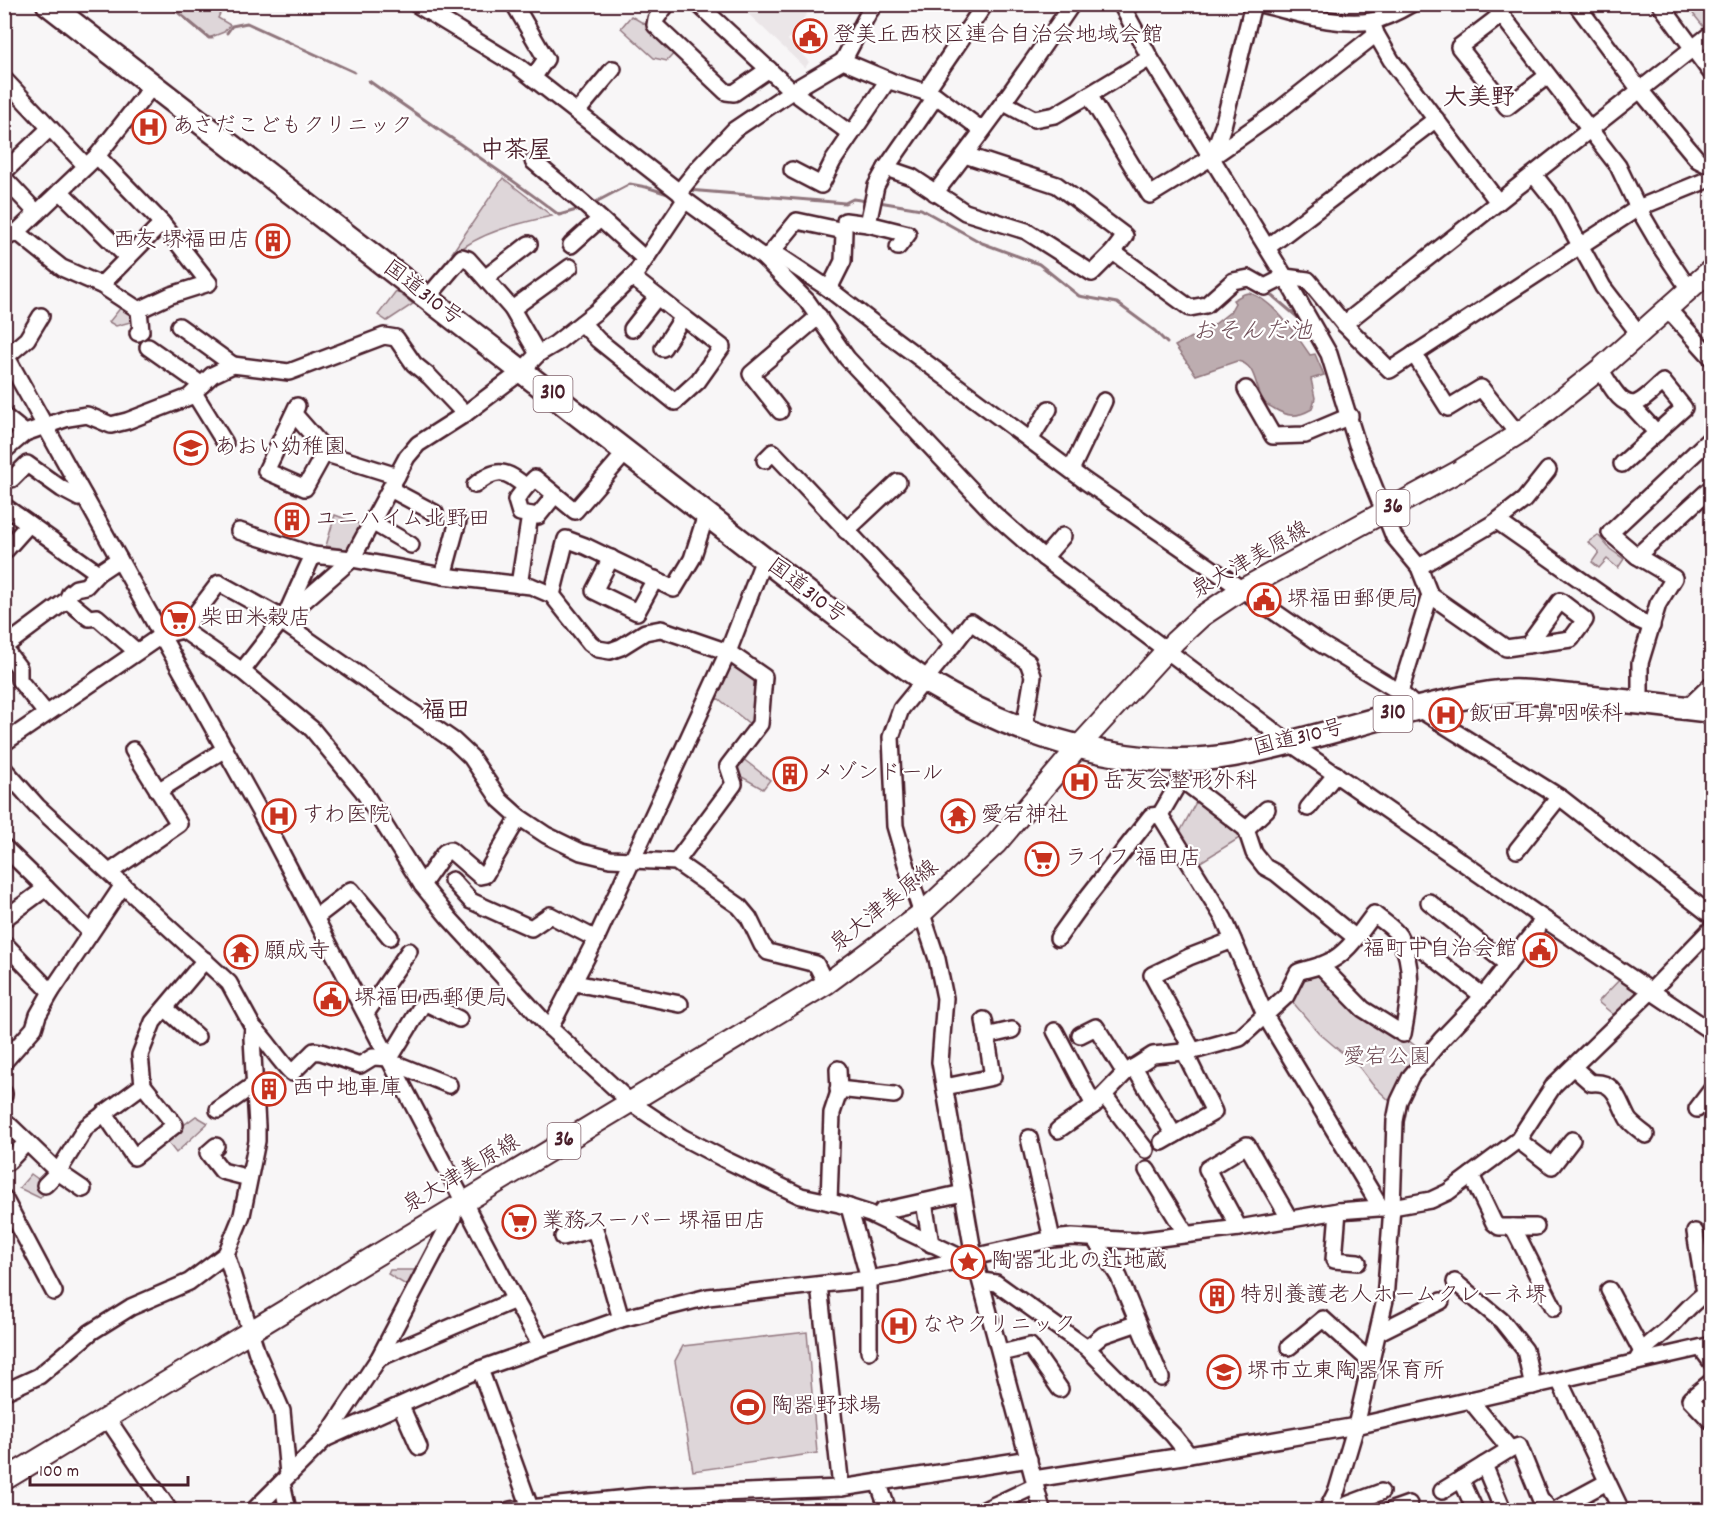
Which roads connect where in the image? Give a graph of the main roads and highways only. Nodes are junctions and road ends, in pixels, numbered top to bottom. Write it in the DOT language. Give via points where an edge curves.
graph roads {
  1 [pos="48,4"];
  2 [pos="1711,271"];
  3 [pos="1712,711"];
  4 [pos="1079,746"];
  5 [pos="4,1480"];
  1 -- 4 [label="highway, 国道310号 / 310" via="706,515 925,680 1024,729"];
  2 -- 4 [label="main road, 泉大津美原線 / 36" via="1600,369 1518,434 1459,471 1241,590 1202,616"];
  3 -- 4 [label="highway, 国道310号 / 310" via="1531,692 1492,693 1286,740 1180,770"];
  4 -- 5 [label="main road, 泉大津美原線 / 36" via="996,844 922,913 826,984"];
}
